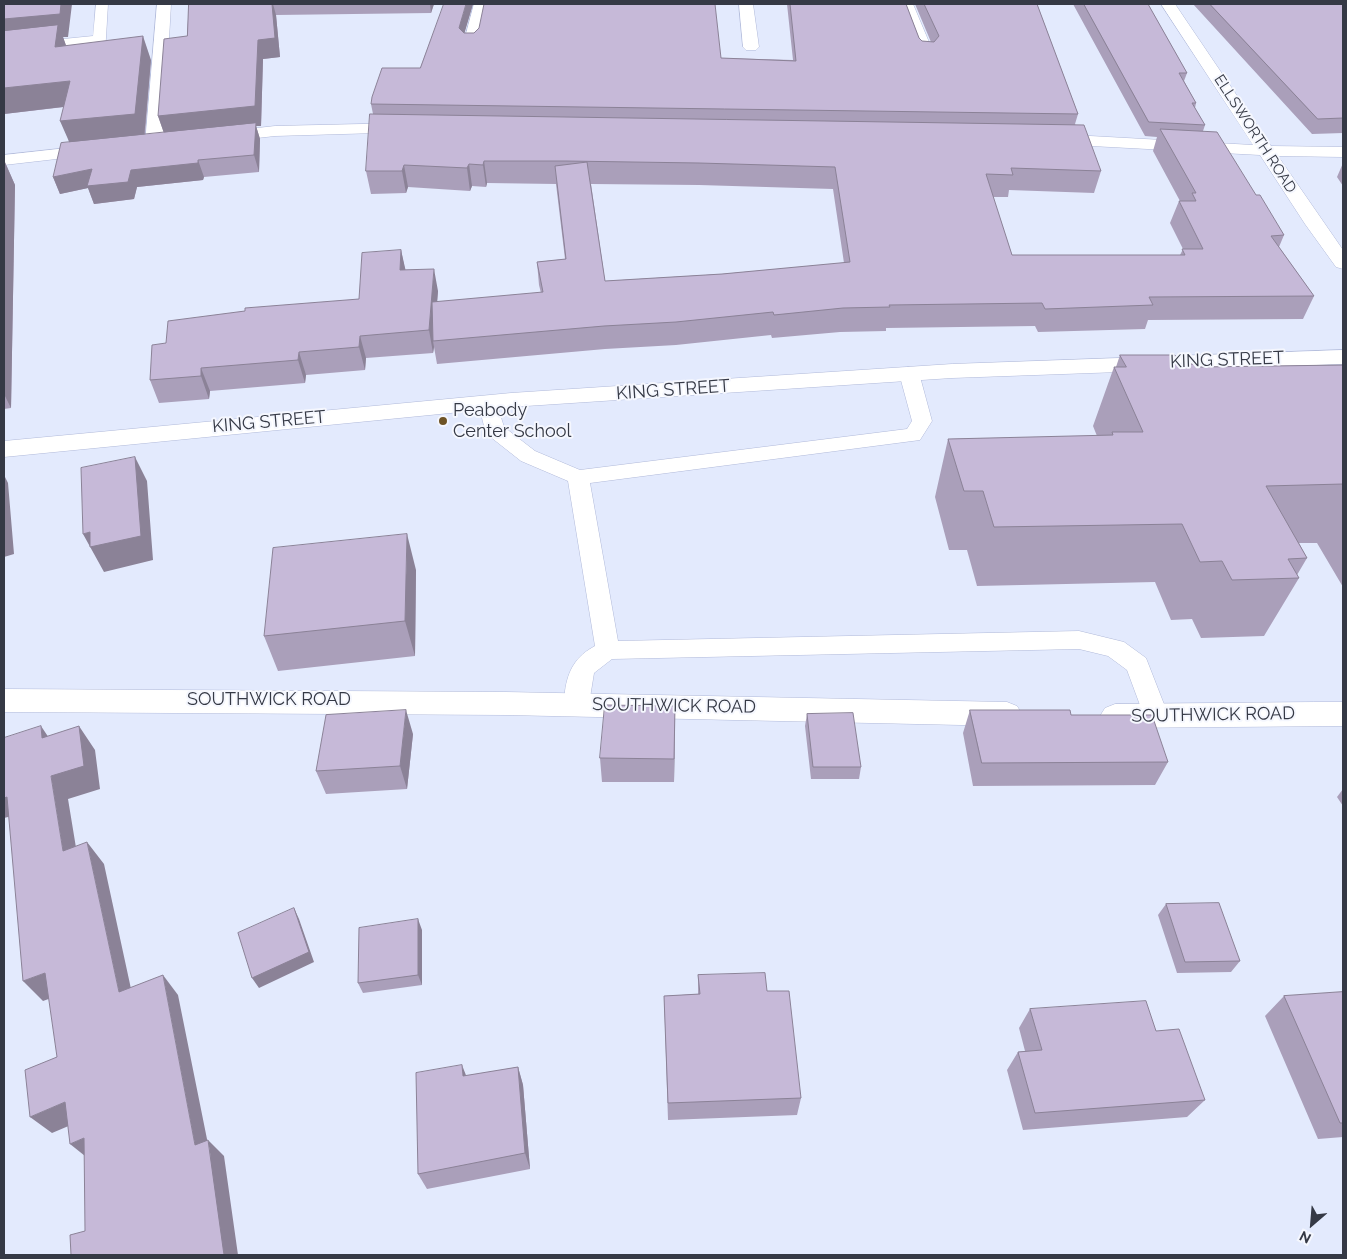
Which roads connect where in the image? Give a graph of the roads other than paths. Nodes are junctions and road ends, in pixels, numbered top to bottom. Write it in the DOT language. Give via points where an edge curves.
graph roads {
  1 [pos="102,4"];
  2 [pos="164,4"];
  3 [pos="481,4"];
  4 [pos="746,4"];
  5 [pos="906,4"];
  6 [pos="1168,4"];
  7 [pos="99,39"];
  8 [pos="470,45"];
  9 [pos="751,47"];
  10 [pos="4,49"];
  11 [pos="926,54"];
  12 [pos="97,59"];
  13 [pos="422,128"];
  14 [pos="208,139"];
  15 [pos="1042,139"];
  16 [pos="172,142"];
  17 [pos="154,144"];
  18 [pos="135,146"];
  19 [pos="107,149"];
  20 [pos="1266,150"];
  21 [pos="1343,152"];
  22 [pos="4,160"];
  23 [pos="1343,263"];
  24 [pos="1343,357"];
  25 [pos="909,373"];
  26 [pos="488,402"];
  27 [pos="4,449"];
  28 [pos="578,477"];
  29 [pos="608,650"];
  30 [pos="4,700"];
  31 [pos="576,704"];
  32 [pos="1038,714"];
  33 [pos="1343,714"];
  34 [pos="1087,716"];
  35 [pos="1156,717"];
  1 -- 7 [label="lane"];
  2 -- 17 [label="street"];
  3 -- 8 [label="street"];
  4 -- 9 [label="street"];
  5 -- 11 [label="street"];
  6 -- 20 [label="street, ELLSWORTH ROAD"];
  7 -- 10 [label="lane"];
  7 -- 12 [label="lane"];
  13 -- 14 [label="street" via="275,131"];
  15 -- 20 [label="street"];
  16 -- 17 [label="street"];
  17 -- 18 [label="street"];
  19 -- 22 [label="street"];
  20 -- 21 [label="street"];
  20 -- 23 [label="street, ELLSWORTH ROAD"];
  24 -- 25 [label="street, KING STREET"];
  25 -- 26 [label="street, KING STREET"];
  25 -- 28 [label="lane" via="922,421 913,435"];
  26 -- 27 [label="street, KING STREET"];
  26 -- 28 [label="lane" via="496,430 528,456"];
  28 -- 29 [label="lane"];
  29 -- 31 [label="lane" via="591,658 581,670"];
  29 -- 35 [label="lane" via="1079,640 1115,649 1137,665"];
  30 -- 31 [label="street, SOUTHWICK ROAD"];
  31 -- 32 [label="street, SOUTHWICK ROAD"];
  33 -- 35 [label="street, SOUTHWICK ROAD" via="1286,712"];
  34 -- 35 [label="street, SOUTHWICK ROAD"];
}
